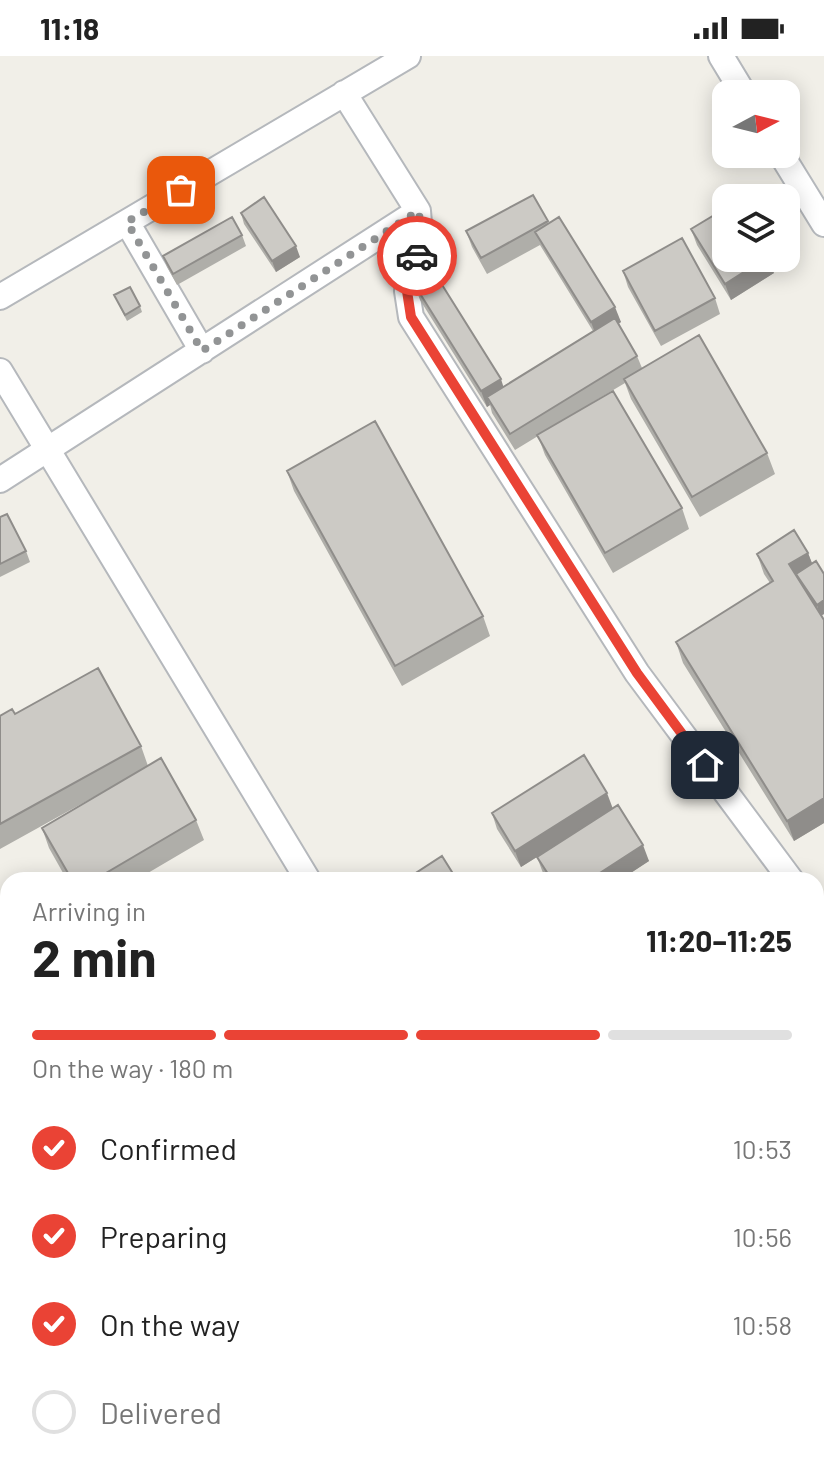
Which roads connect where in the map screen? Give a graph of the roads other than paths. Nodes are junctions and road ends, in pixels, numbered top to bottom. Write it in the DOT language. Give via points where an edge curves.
graph roads {
  1 [pos="721,56"];
  2 [pos="396,59"];
  3 [pos="736,80"];
  4 [pos="344,93"];
  5 [pos="790,168"];
  6 [pos="418,211"];
  7 [pos="127,222"];
  8 [pos="824,224"];
  9 [pos="0,297"];
  10 [pos="202,351"];
  11 [pos="0,371"];
  12 [pos="48,451"];
  13 [pos="0,480"];
  14 [pos="303,872"];
  15 [pos="785,872"];
  1 -- 3 [label="street"];
  2 -- 4 [label="street"];
  4 -- 6 [label="street"];
  4 -- 7 [label="street"];
  5 -- 8 [label="street"];
  6 -- 10 [label="street"];
  6 -- 15 [label="street" via="421,247 407,291 411,317 637,673"];
  7 -- 9 [label="street"];
  7 -- 10 [label="street"];
  10 -- 12 [label="street"];
  11 -- 12 [label="street"];
  12 -- 13 [label="street"];
  12 -- 14 [label="street"];
}
